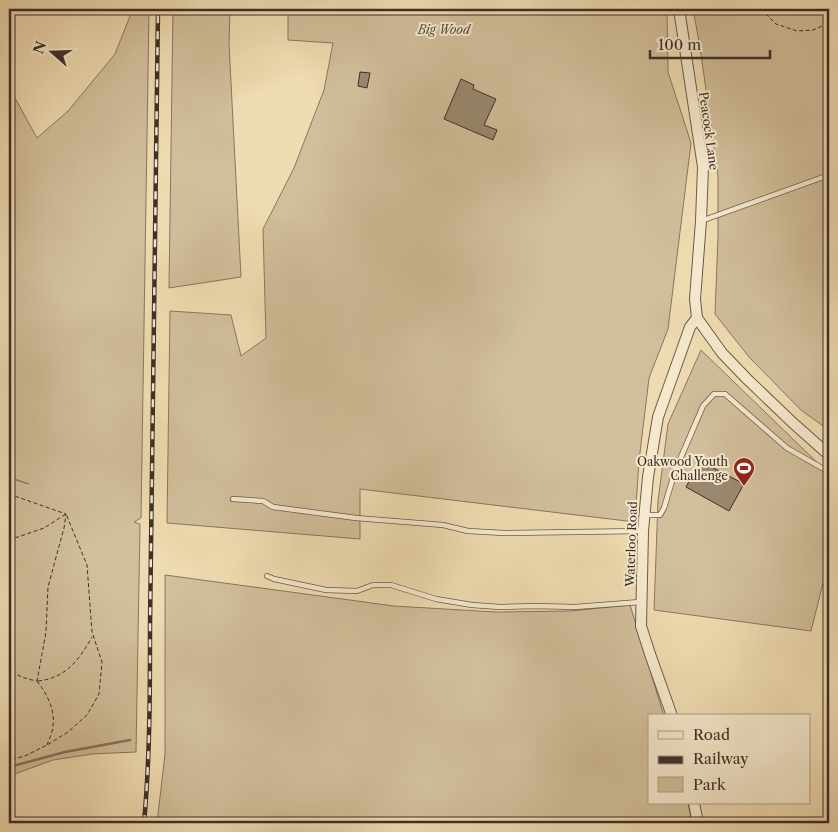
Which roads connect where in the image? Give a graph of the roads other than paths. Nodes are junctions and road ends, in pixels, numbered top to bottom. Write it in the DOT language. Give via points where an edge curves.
graph roads {
  1 [pos="679,9"];
  2 [pos="829,176"];
  3 [pos="702,221"];
  4 [pos="697,318"];
  5 [pos="829,454"];
  6 [pos="829,472"];
  7 [pos="233,498"];
  8 [pos="644,515"];
  9 [pos="643,530"];
  10 [pos="267,576"];
  11 [pos="642,602"];
  12 [pos="671,714"];
  13 [pos="694,804"];
  14 [pos="698,823"];
  1 -- 3 [label="street, Peacock Lane" via="703,167"];
  2 -- 3 [label="lane"];
  3 -- 4 [label="street, Peacock Lane" via="695,299"];
  4 -- 5 [label="street" via="747,379"];
  4 -- 8 [label="street, Waterloo Road" via="690,328 658,417"];
  6 -- 8 [label="lane" via="787,448 725,394 714,394 703,406 660,515"];
  7 -- 9 [label="lane" via="263,501 273,507 443,525 468,531"];
  8 -- 9 [label="street, Waterloo Road"];
  9 -- 11 [label="street, Waterloo Road"];
  10 -- 11 [label="lane" via="326,590 357,591 373,585 391,585 436,599 500,607 575,607"];
  11 -- 12 [label="street, Waterloo Road" via="641,626"];
  13 -- 14 [label="street"];
}
